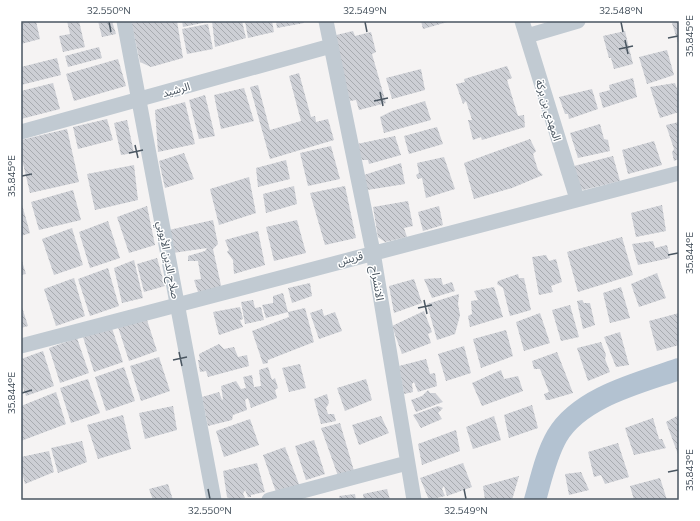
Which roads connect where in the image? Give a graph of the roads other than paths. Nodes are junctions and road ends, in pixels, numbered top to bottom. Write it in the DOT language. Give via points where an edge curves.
graph roads {
  1 [pos="124,21"];
  2 [pos="326,21"];
  3 [pos="522,21"];
  4 [pos="578,21"];
  5 [pos="527,36"];
  6 [pos="332,46"];
  7 [pos="139,100"];
  8 [pos="21,132"];
  9 [pos="678,177"];
  10 [pos="577,199"];
  11 [pos="373,252"];
  12 [pos="178,305"];
  13 [pos="21,346"];
  14 [pos="679,369"];
  15 [pos="679,382"];
  16 [pos="407,463"];
  17 [pos="214,500"];
  18 [pos="269,500"];
  19 [pos="414,500"];
  20 [pos="535,500"];
  21 [pos="550,500"];
  1 -- 7 [label="street, صلاح الدين الأيوبي"];
  2 -- 6 [label="street, الانشراح"];
  3 -- 5 [label="street, المهدي بن بركة"];
  4 -- 5 [label="street"];
  5 -- 10 [label="street, المهدي بن بركة"];
  6 -- 7 [label="street, الرشيد"];
  6 -- 11 [label="street, الانشراح"];
  7 -- 8 [label="street, الرشيد"];
  7 -- 12 [label="street, صلاح الدين الأيوبي"];
  9 -- 10 [label="street, قريش"];
  10 -- 11 [label="street, قريش"];
  11 -- 12 [label="street, قريش"];
  11 -- 16 [label="street, الانشراح"];
  12 -- 13 [label="street, قريش"];
  12 -- 17 [label="street, صلاح الدين الأيوبي"];
  14 -- 20 [label="main road" via="606,395 577,414 557,436"];
  15 -- 21 [label="main road" via="640,394 604,411 579,429 567,450"];
  16 -- 18 [label="street"];
  16 -- 19 [label="street, الانشراح"];
}
